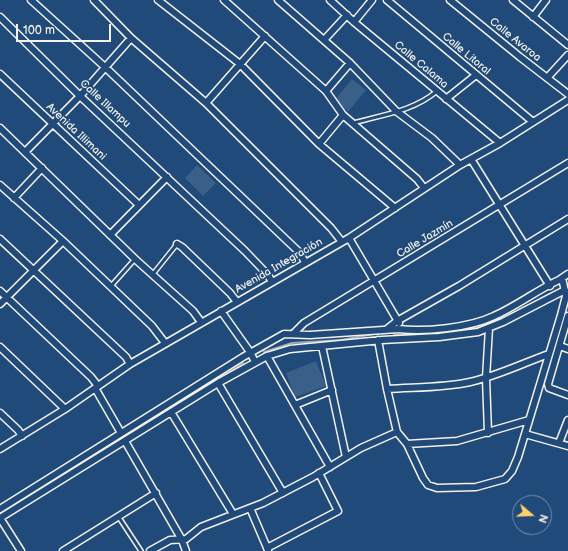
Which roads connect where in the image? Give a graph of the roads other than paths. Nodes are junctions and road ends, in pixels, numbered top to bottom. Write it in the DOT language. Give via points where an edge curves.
graph roads {
  1 [pos="31,0"];
  2 [pos="94,0"];
  3 [pos="158,0"];
  4 [pos="224,0"];
  5 [pos="278,0"];
  6 [pos="330,0"];
  7 [pos="372,0"];
  8 [pos="387,0"];
  9 [pos="450,0"];
  10 [pos="513,0"];
  11 [pos="546,0"];
  12 [pos="346,16"];
  13 [pos="0,17"];
  14 [pos="533,17"];
  15 [pos="354,22"];
  16 [pos="265,36"];
  17 [pos="131,38"];
  18 [pos="324,40"];
  19 [pos="568,45"];
  20 [pos="568,55"];
  21 [pos="350,63"];
  22 [pos="240,64"];
  23 [pos="106,68"];
  24 [pos="0,74"];
  25 [pos="476,75"];
  26 [pos="547,78"];
  27 [pos="326,91"];
  28 [pos="437,91"];
  29 [pos="568,94"];
  30 [pos="80,96"];
  31 [pos="446,98"];
  32 [pos="568,100"];
  33 [pos="206,103"];
  34 [pos="396,112"];
  35 [pos="343,115"];
  36 [pos="533,122"];
  37 [pos="353,123"];
  38 [pos="54,124"];
  39 [pos="0,128"];
  40 [pos="500,143"];
  41 [pos="319,144"];
  42 [pos="25,152"];
  43 [pos="471,159"];
  44 [pos="568,163"];
  45 [pos="460,165"];
  46 [pos="42,168"];
  47 [pos="167,177"];
  48 [pos="0,186"];
  49 [pos="424,188"];
  50 [pos="14,198"];
  51 [pos="139,205"];
  52 [pos="499,206"];
  53 [pos="395,208"];
  54 [pos="568,219"];
  55 [pos="110,235"];
  56 [pos="349,238"];
  57 [pos="0,239"];
  58 [pos="63,241"];
  59 [pos="342,242"];
  60 [pos="177,244"];
  61 [pos="524,245"];
  62 [pos="135,259"];
  63 [pos="306,262"];
  64 [pos="33,270"];
  65 [pos="153,274"];
  66 [pos="568,274"];
  67 [pos="562,278"];
  68 [pos="374,281"];
  69 [pos="272,282"];
  70 [pos="550,286"];
  71 [pos="110,287"];
  72 [pos="0,291"];
  73 [pos="566,294"];
  74 [pos="6,297"];
  75 [pos="237,302"];
  76 [pos="0,304"];
  77 [pos="221,311"];
  78 [pos="568,316"];
  79 [pos="398,321"];
  80 [pos="201,322"];
  81 [pos="489,328"];
  82 [pos="386,330"];
  83 [pos="402,330"];
  84 [pos="293,334"];
  85 [pos="380,340"];
  86 [pos="165,343"];
  87 [pos="322,346"];
  88 [pos="560,346"];
  89 [pos="0,347"];
  90 [pos="568,349"];
  91 [pos="250,352"];
  92 [pos="549,354"];
  93 [pos="267,356"];
  94 [pos="255,362"];
  95 [pos="130,364"];
  96 [pos="486,378"];
  97 [pos="218,383"];
  98 [pos="96,387"];
  99 [pos="387,389"];
  100 [pos="332,390"];
  101 [pos="568,395"];
  102 [pos="295,405"];
  103 [pos="65,409"];
  104 [pos="171,412"];
  105 [pos="0,413"];
  106 [pos="530,420"];
  107 [pos="568,420"];
  108 [pos="397,432"];
  109 [pos="121,433"];
  110 [pos="488,433"];
  111 [pos="525,434"];
  112 [pos="22,436"];
  113 [pos="125,441"];
  114 [pos="559,443"];
  115 [pos="407,444"];
  116 [pos="568,446"];
  117 [pos="0,449"];
  118 [pos="346,456"];
  119 [pos="330,467"];
  120 [pos="319,473"];
  121 [pos="156,493"];
  122 [pos="283,493"];
  123 [pos="250,508"];
  124 [pos="0,509"];
  125 [pos="233,514"];
  126 [pos="118,516"];
  127 [pos="0,518"];
  128 [pos="182,540"];
  129 [pos="268,549"];
  130 [pos="21,551"];
  131 [pos="63,551"];
  132 [pos="141,551"];
  133 [pos="150,551"];
  134 [pos="186,551"];
  1 -- 23 [label="street"];
  2 -- 17 [label="street"];
  3 -- 22 [label="street"];
  4 -- 16 [label="street"];
  5 -- 18 [label="street"];
  6 -- 12 [label="street, Calle Calama"];
  7 -- 15 [label="street"];
  8 -- 25 [label="street, Calle Litoral"];
  9 -- 26 [label="street, Calle Avaroa"];
  10 -- 14 [label="street"];
  11 -- 14 [label="street"];
  12 -- 15 [label="street, Calle Calama"];
  12 -- 18 [label="street"];
  13 -- 30 [label="street, Calle Illampu"];
  14 -- 19 [label="street"];
  15 -- 28 [label="street, Calle Calama"];
  16 -- 22 [label="street"];
  16 -- 27 [label="street"];
  17 -- 23 [label="street"];
  17 -- 33 [label="street"];
  18 -- 21 [label="street"];
  20 -- 26 [label="street"];
  21 -- 27 [label="street"];
  21 -- 34 [label="street"];
  22 -- 33 [label="street"];
  22 -- 41 [label="street"];
  23 -- 30 [label="street"];
  23 -- 63 [label="street" via="299,252"];
  24 -- 38 [label="street, Avenida Illimani"];
  25 -- 31 [label="street"];
  25 -- 36 [label="street, Calle Litoral"];
  26 -- 29 [label="street, Calle Avaroa"];
  27 -- 35 [label="street"];
  28 -- 31 [label="street, Calle Calama"];
  28 -- 34 [label="lane" via="413,106"];
  30 -- 38 [label="street"];
  30 -- 47 [label="street, Calle Illampu"];
  31 -- 40 [label="street, Calle Calama"];
  32 -- 36 [label="street, Avenida Integración"];
  33 -- 59 [label="street"];
  34 -- 37 [label="lane"];
  34 -- 45 [label="street" via="432,138"];
  35 -- 37 [label="street"];
  35 -- 41 [label="street"];
  36 -- 40 [label="street, Avenida Integración"];
  37 -- 49 [label="street"];
  38 -- 42 [label="street"];
  38 -- 51 [label="street, Avenida Illimani"];
  39 -- 42 [label="street"];
  40 -- 43 [label="street, Avenida Integración"];
  41 -- 53 [label="street"];
  42 -- 46 [label="street"];
  43 -- 45 [label="street, Avenida Integración"];
  43 -- 52 [label="street"];
  44 -- 52 [label="street, Calle Jazmín"];
  45 -- 49 [label="street, Avenida Integración"];
  46 -- 50 [label="street"];
  46 -- 55 [label="street"];
  47 -- 51 [label="street"];
  47 -- 69 [label="street, Calle Illampu" via="264,270"];
  48 -- 50 [label="street"];
  49 -- 53 [label="street, Avenida Integración"];
  50 -- 58 [label="street"];
  51 -- 55 [label="street"];
  52 -- 61 [label="street"];
  52 -- 68 [label="street, Calle Jazmín"];
  53 -- 56 [label="street, Avenida Integración"];
  54 -- 61 [label="street"];
  55 -- 62 [label="street"];
  56 -- 59 [label="street, Avenida Integración"];
  56 -- 68 [label="street"];
  57 -- 64 [label="street"];
  58 -- 64 [label="street"];
  58 -- 71 [label="street"];
  59 -- 63 [label="street, Avenida Integración"];
  60 -- 65 [label="lane"];
  60 -- 75 [label="street"];
  61 -- 70 [label="street"];
  61 -- 79 [label="street"];
  62 -- 65 [label="street"];
  62 -- 71 [label="lane"];
  63 -- 69 [label="street, Avenida Integración"];
  64 -- 74 [label="street"];
  64 -- 95 [label="street"];
  65 -- 80 [label="street"];
  66 -- 67 [label="street"];
  67 -- 70 [label="street"];
  67 -- 73 [label="street"];
  68 -- 79 [label="street"];
  68 -- 84 [label="street, Calle Jazmín" via="304,323"];
  69 -- 75 [label="street, Avenida Integración"];
  70 -- 83 [label="street" via="480,323 454,328"];
  71 -- 86 [label="street" via="152,326"];
  72 -- 74 [label="street"];
  73 -- 81 [label="street"];
  73 -- 92 [label="street"];
  74 -- 76 [label="street"];
  74 -- 98 [label="street" via="85,372"];
  75 -- 77 [label="street, Avenida Integración"];
  77 -- 80 [label="street, Avenida Integración"];
  77 -- 91 [label="street"];
  78 -- 88 [label="street"];
  79 -- 82 [label="street"];
  79 -- 83 [label="street"];
  80 -- 86 [label="street, Avenida Integración"];
  81 -- 85 [label="street" via="459,335"];
  81 -- 96 [label="street"];
  82 -- 83 [label="street"];
  82 -- 84 [label="street"];
  82 -- 85 [label="street"];
  84 -- 91 [label="street" via="284,334"];
  85 -- 87 [label="street"];
  85 -- 99 [label="street"];
  86 -- 95 [label="street, Avenida Integración"];
  87 -- 93 [label="street" via="290,349"];
  87 -- 100 [label="street"];
  88 -- 90 [label="street"];
  88 -- 101 [label="street" via="548,384 549,388"];
  89 -- 103 [label="street"];
  91 -- 94 [label="street"];
  91 -- 109 [label="street"];
  92 -- 96 [label="street"];
  92 -- 106 [label="street"];
  93 -- 94 [label="street"];
  93 -- 102 [label="street"];
  94 -- 97 [label="street"];
  95 -- 98 [label="street, Avenida Integración"];
  96 -- 99 [label="street" via="444,386"];
  96 -- 110 [label="street"];
  97 -- 104 [label="street"];
  97 -- 122 [label="street"];
  98 -- 103 [label="street, Avenida Integración"];
  98 -- 109 [label="street"];
  99 -- 108 [label="street"];
  100 -- 102 [label="street"];
  100 -- 118 [label="street"];
  102 -- 119 [label="street"];
  103 -- 112 [label="street, Avenida Integración"];
  104 -- 113 [label="street"];
  104 -- 125 [label="street"];
  105 -- 112 [label="street"];
  106 -- 110 [label="street"];
  106 -- 111 [label="street"];
  107 -- 114 [label="street"];
  108 -- 115 [label="street"];
  108 -- 118 [label="street"];
  109 -- 124 [label="street"];
  110 -- 115 [label="street" via="457,441"];
  111 -- 114 [label="street"];
  111 -- 115 [label="street" via="512,471 505,479 476,487 437,488 428,485"];
  112 -- 117 [label="street, Avenida Integración"];
  113 -- 121 [label="street"];
  113 -- 127 [label="street"];
  114 -- 116 [label="street"];
  118 -- 119 [label="street"];
  119 -- 120 [label="street"];
  120 -- 122 [label="street"];
  120 -- 129 [label="street" via="338,511"];
  121 -- 126 [label="street"];
  121 -- 128 [label="street"];
  122 -- 123 [label="street"];
  123 -- 125 [label="street"];
  123 -- 129 [label="street"];
  125 -- 128 [label="street" via="201,527 189,538"];
  126 -- 131 [label="street"];
  126 -- 132 [label="lane"];
  127 -- 130 [label="street"];
  128 -- 133 [label="street" via="170,540"];
  128 -- 134 [label="street"];
}
